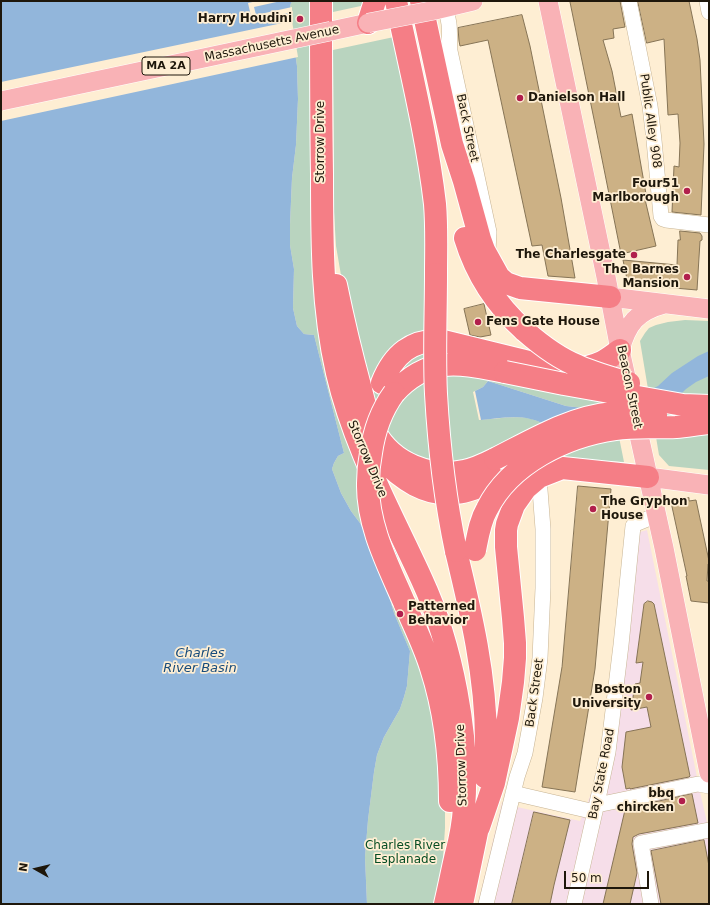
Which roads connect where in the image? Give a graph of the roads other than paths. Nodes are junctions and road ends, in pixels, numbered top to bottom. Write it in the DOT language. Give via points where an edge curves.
graph roads {
  1 [pos="321,1"];
  2 [pos="376,1"];
  3 [pos="396,1"];
  4 [pos="473,1"];
  5 [pos="548,1"];
  6 [pos="629,1"];
  7 [pos="707,1"];
  8 [pos="436,5"];
  9 [pos="709,12"];
  10 [pos="368,23"];
  11 [pos="1,102"];
  12 [pos="452,144"];
  13 [pos="322,219"];
  14 [pos="709,225"];
  15 [pos="487,256"];
  16 [pos="610,297"];
  17 [pos="664,304"];
  18 [pos="709,309"];
  19 [pos="620,350"];
  20 [pos="388,388"];
  21 [pos="709,405"];
  22 [pos="709,422"];
  23 [pos="372,425"];
  24 [pos="562,468"];
  25 [pos="539,477"];
  26 [pos="648,477"];
  27 [pos="709,484"];
  28 [pos="657,515"];
  29 [pos="466,550"];
  30 [pos="709,773"];
  31 [pos="709,786"];
  32 [pos="513,793"];
  33 [pos="596,809"];
  34 [pos="479,827"];
  35 [pos="709,830"];
  36 [pos="451,901"];
  37 [pos="486,904"];
  38 [pos="574,904"];
  39 [pos="651,904"];
  1 -- 13 [label="highway, Storrow Drive"];
  2 -- 10 [label="highway"];
  3 -- 29 [label="highway, bridge" via="432,180 436,221 436,393 446,499"];
  4 -- 8 [label="main road, Massachusetts Avenue / MA 2A"];
  5 -- 16 [label="main road, Beacon Street"];
  6 -- 14 [label="street, Public Alley 908" via="650,106 661,216 666,220"];
  7 -- 9 [label="street"];
  8 -- 10 [label="main road, Massachusetts Avenue / MA 2A, bridge"];
  8 -- 12 [label="highway"];
  8 -- 15 [label="street, Back Street" via="449,25 450,51 489,232"];
  10 -- 11 [label="main road, Massachusetts Avenue / MA 2A, bridge"];
  12 -- 15 [label="highway" via="477,232"];
  12 -- 21 [label="highway, bridge" via="460,219 470,253 490,291 525,331 552,352 579,367"];
  13 -- 23 [label="highway" via="349,342"];
  13 -- 36 [label="highway, Storrow Drive" via="327,318 346,407 373,478 423,582 435,613 455,685 463,744 465,796"];
  15 -- 16 [label="highway" via="499,277 510,286"];
  16 -- 17 [label="main road"];
  16 -- 19 [label="main road, Beacon Street"];
  17 -- 18 [label="main road"];
  17 -- 19 [label="main road" via="642,313 631,324"];
  19 -- 20 [label="highway" via="600,363 588,367 561,369 443,341 431,341 417,344 397,357 388,368"];
  19 -- 26 [label="main road, Beacon Street, bridge"];
  20 -- 21 [label="highway, bridge" via="401,386 426,370 454,364 683,405"];
  20 -- 36 [label="highway, bridge" via="371,452 369,500 376,533 431,666 445,723 450,775"];
  22 -- 23 [label="highway, bridge" via="638,413 601,414 563,425 480,467 464,472 441,473 423,470 388,450"];
  22 -- 29 [label="highway, bridge" via="677,427 612,429 553,448 528,463 503,485 487,509 478,534"];
  23 -- 24 [label="highway" via="376,445 389,465 403,477 433,492 469,491 534,467"];
  24 -- 25 [label="highway"];
  24 -- 26 [label="highway"];
  25 -- 32 [label="street, Back Street" via="543,544 540,658 529,736"];
  25 -- 34 [label="highway" via="518,499 506,530 515,643 513,682 494,783"];
  26 -- 27 [label="main road"];
  26 -- 28 [label="main road, Beacon Street"];
  28 -- 30 [label="main road, Beacon Street"];
  28 -- 33 [label="street, Bay State Road" via="634,526 608,752"];
  29 -- 34 [label="highway, Storrow Drive" via="471,620 482,684 486,740 484,790"];
  31 -- 33 [label="street" via="698,784"];
  32 -- 33 [label="street"];
  32 -- 37 [label="street, Back Street"];
  33 -- 38 [label="street, Bay State Road"];
  34 -- 36 [label="highway, Storrow Drive"];
  35 -- 39 [label="street" via="641,844"];
}
